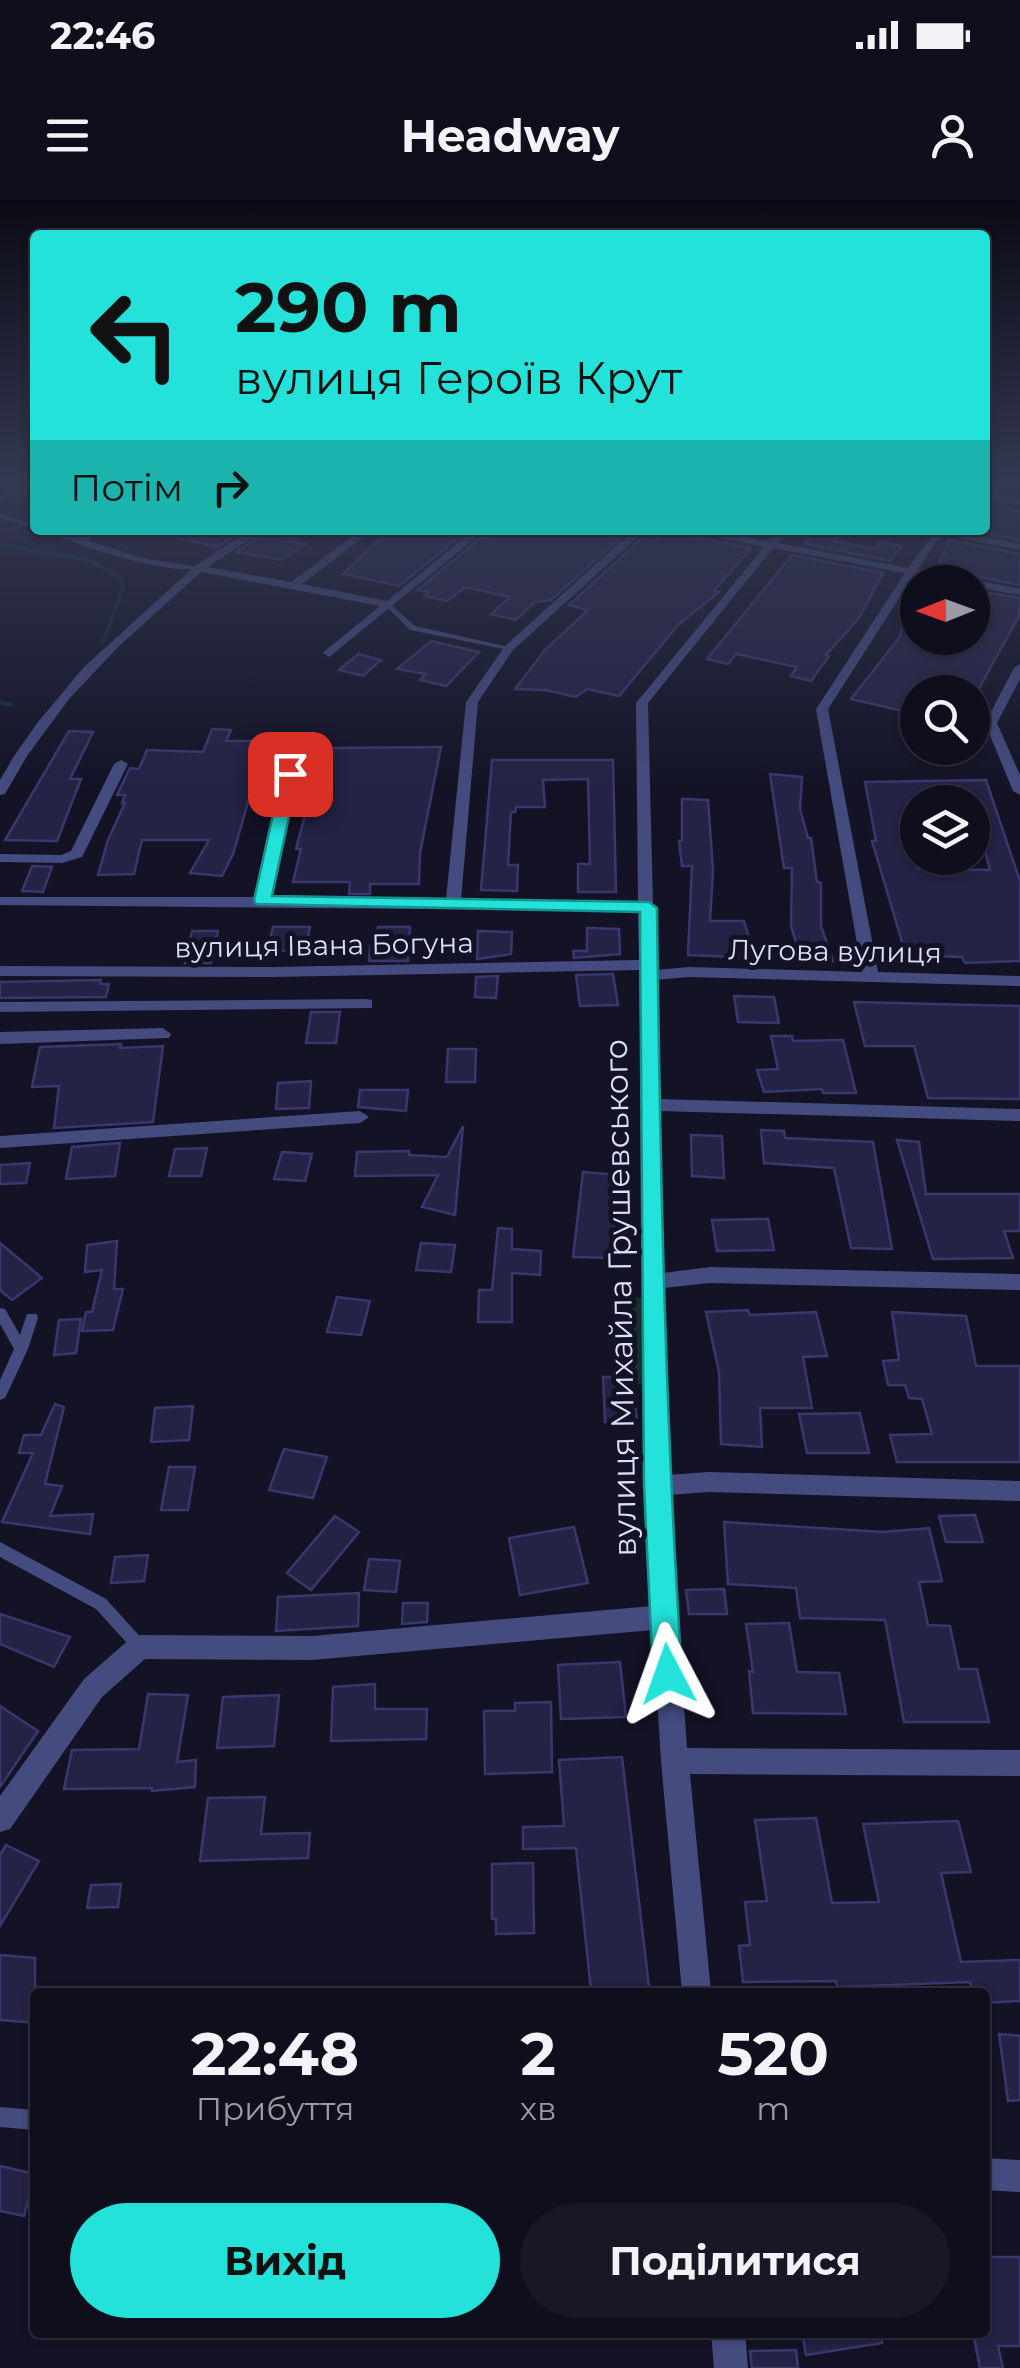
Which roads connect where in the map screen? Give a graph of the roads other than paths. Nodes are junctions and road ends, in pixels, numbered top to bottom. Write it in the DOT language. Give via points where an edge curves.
graph roads {
  1 [pos="181,585"];
  2 [pos="294,585"];
  3 [pos="411,585"];
  4 [pos="579,585"];
  5 [pos="739,585"];
  6 [pos="990,586"];
  7 [pos="900,589"];
  8 [pos="1020,592"];
  9 [pos="387,604"];
  10 [pos="510,648"];
  11 [pos="328,654"];
  12 [pos="1020,668"];
  13 [pos="297,742"];
  14 [pos="121,764"];
  15 [pos="0,791"];
  16 [pos="1020,791"];
  17 [pos="0,858"];
  18 [pos="262,900"];
  19 [pos="0,901"];
  20 [pos="453,904"];
  21 [pos="649,908"];
  22 [pos="649,970"];
  23 [pos="0,971"];
  24 [pos="872,977"];
  25 [pos="1020,980"];
  26 [pos="366,1004"];
  27 [pos="0,1007"];
  28 [pos="163,1034"];
  29 [pos="0,1038"];
  30 [pos="648,1104"];
  31 [pos="1020,1115"];
  32 [pos="360,1117"];
  33 [pos="0,1142"];
  34 [pos="652,1282"];
  35 [pos="1020,1282"];
  36 [pos="0,1312"];
  37 [pos="32,1318"];
  38 [pos="21,1349"];
  39 [pos="0,1394"];
  40 [pos="657,1486"];
  41 [pos="1020,1491"];
  42 [pos="0,1549"];
  43 [pos="663,1617"];
  44 [pos="140,1647"];
  45 [pos="674,1760"];
  46 [pos="1020,1764"];
  47 [pos="0,1818"];
  48 [pos="697,1988"];
  49 [pos="0,2118"];
  50 [pos="30,2120"];
  51 [pos="990,2174"];
  52 [pos="1020,2176"];
  53 [pos="728,2338"];
  54 [pos="731,2368"];
  1 -- 15 [label="street" via="79,675"];
  2 -- 9 [label="street"];
  3 -- 9 [label="street"];
  4 -- 10 [label="street"];
  5 -- 21 [label="street, вулиця Михайла Грушевського" via="642,704"];
  6 -- 8 [label="street"];
  7 -- 24 [label="street" via="822,709"];
  9 -- 10 [label="lane" via="412,628"];
  9 -- 11 [label="street"];
  10 -- 20 [label="street" via="472,702"];
  12 -- 16 [label="street" via="991,723"];
  13 -- 18 [label="street"];
  14 -- 17 [label="street" via="78,854"];
  18 -- 19 [label="street"];
  18 -- 20 [label="street"];
  20 -- 21 [label="street"];
  21 -- 22 [label="street, вулиця Михайла Грушевського"];
  22 -- 23 [label="street, вулиця Івана Богуна"];
  22 -- 24 [label="street, Лугова вулиця"];
  22 -- 30 [label="street, вулиця Михайла Грушевського"];
  24 -- 25 [label="street, Лугова вулиця"];
  26 -- 27 [label="street"];
  28 -- 29 [label="street"];
  30 -- 31 [label="street"];
  30 -- 34 [label="street, вулиця Михайла Грушевського"];
  32 -- 33 [label="street"];
  34 -- 35 [label="street" via="710,1276"];
  34 -- 40 [label="street, вулиця Михайла Грушевського"];
  36 -- 38 [label="lane"];
  37 -- 38 [label="lane"];
  38 -- 39 [label="lane"];
  40 -- 41 [label="street"];
  40 -- 43 [label="street, вулиця Михайла Грушевського"];
  42 -- 44 [label="lane" via="101,1604"];
  43 -- 44 [label="street" via="312,1648"];
  43 -- 45 [label="street, вулиця Михайла Грушевського"];
  44 -- 47 [label="street" via="93,1688"];
  45 -- 46 [label="street"];
  45 -- 48 [label="street, вулиця Михайла Грушевського"];
  49 -- 50 [label="lane"];
  51 -- 52 [label="street"];
  53 -- 54 [label="street"];
}
